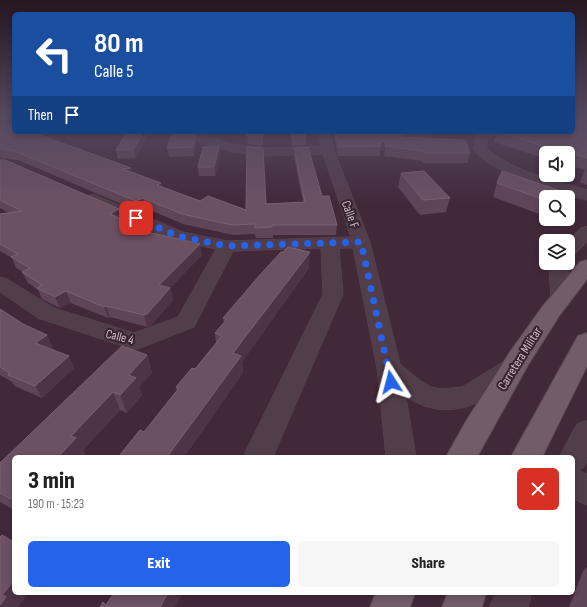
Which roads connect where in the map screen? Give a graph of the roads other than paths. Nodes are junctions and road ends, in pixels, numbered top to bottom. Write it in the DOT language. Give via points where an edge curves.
graph roads {
  1 [pos="229,146"];
  2 [pos="327,146"];
  3 [pos="481,146"];
  4 [pos="328,150"];
  5 [pos="77,192"];
  6 [pos="587,195"];
  7 [pos="587,232"];
  8 [pos="361,242"];
  9 [pos="575,244"];
  10 [pos="330,245"];
  11 [pos="227,246"];
  12 [pos="587,266"];
  13 [pos="559,270"];
  14 [pos="0,283"];
  15 [pos="561,296"];
  16 [pos="587,342"];
  17 [pos="389,368"];
  18 [pos="512,369"];
  19 [pos="587,434"];
  20 [pos="259,455"];
  21 [pos="401,455"];
  22 [pos="462,455"];
  23 [pos="527,455"];
  24 [pos="575,455"];
  25 [pos="575,484"];
  26 [pos="587,490"];
  27 [pos="395,595"];
  28 [pos="465,595"];
  29 [pos="513,595"];
  30 [pos="390,607"];
  31 [pos="462,607"];
  32 [pos="509,607"];
  1 -- 4 [label="street" via="266,152"];
  2 -- 4 [label="street, Calle F"];
  3 -- 6 [label="street" via="479,149 496,163 515,172"];
  4 -- 8 [label="street, Calle F"];
  5 -- 11 [label="street" via="178,236"];
  7 -- 9 [label="street"];
  8 -- 10 [label="street"];
  8 -- 17 [label="street, Calle F"];
  10 -- 11 [label="street"];
  10 -- 20 [label="street" via="333,294"];
  11 -- 14 [label="street, Calle 4" via="186,322 135,342 46,313"];
  12 -- 15 [label="main road, Carretera Militar"];
  13 -- 15 [label="street"];
  15 -- 18 [label="main road, Carretera Militar"];
  16 -- 23 [label="main road"];
  17 -- 18 [label="street" via="407,386 423,396 440,399 465,397"];
  17 -- 21 [label="street, Calle F"];
  18 -- 22 [label="main road, Carretera Militar"];
  19 -- 24 [label="street"];
  25 -- 26 [label="street"];
  27 -- 30 [label="main road"];
  28 -- 31 [label="main road"];
  29 -- 32 [label="street"];
}
